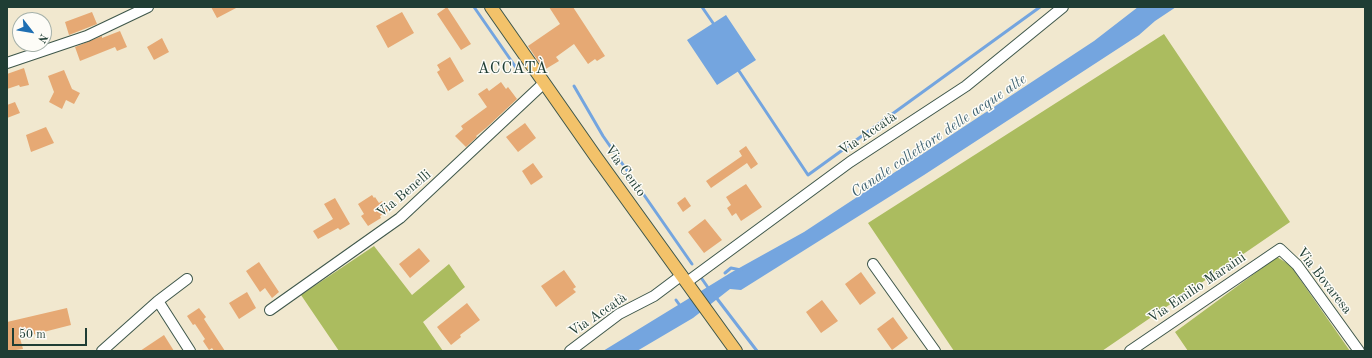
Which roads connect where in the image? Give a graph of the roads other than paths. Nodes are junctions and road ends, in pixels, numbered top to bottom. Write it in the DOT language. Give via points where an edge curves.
graph roads {
  1 [pos="148,7"];
  2 [pos="491,7"];
  3 [pos="1062,7"];
  4 [pos="7,63"];
  5 [pos="544,84"];
  6 [pos="1280,249"];
  7 [pos="873,264"];
  8 [pos="187,279"];
  9 [pos="687,282"];
  10 [pos="158,301"];
  11 [pos="270,310"];
  12 [pos="102,351"];
  13 [pos="190,351"];
  14 [pos="570,351"];
  15 [pos="736,351"];
  16 [pos="935,351"];
  17 [pos="1130,351"];
  18 [pos="1359,351"];
  1 -- 4 [label="street" via="87,36"];
  2 -- 5 [label="main road, Via Cento"];
  3 -- 9 [label="street, Via Accatà" via="966,86 850,162"];
  5 -- 9 [label="main road, Via Cento"];
  5 -- 11 [label="street, Via Benelli" via="400,218"];
  6 -- 17 [label="street, Via Emilio Maraini"];
  6 -- 18 [label="street, Via Bovaresa" via="1297,265"];
  7 -- 16 [label="street"];
  8 -- 10 [label="street"];
  9 -- 14 [label="street, Via Accatà" via="619,314"];
  9 -- 15 [label="main road, Via Cento"];
  10 -- 12 [label="street"];
  10 -- 13 [label="street"];
}
